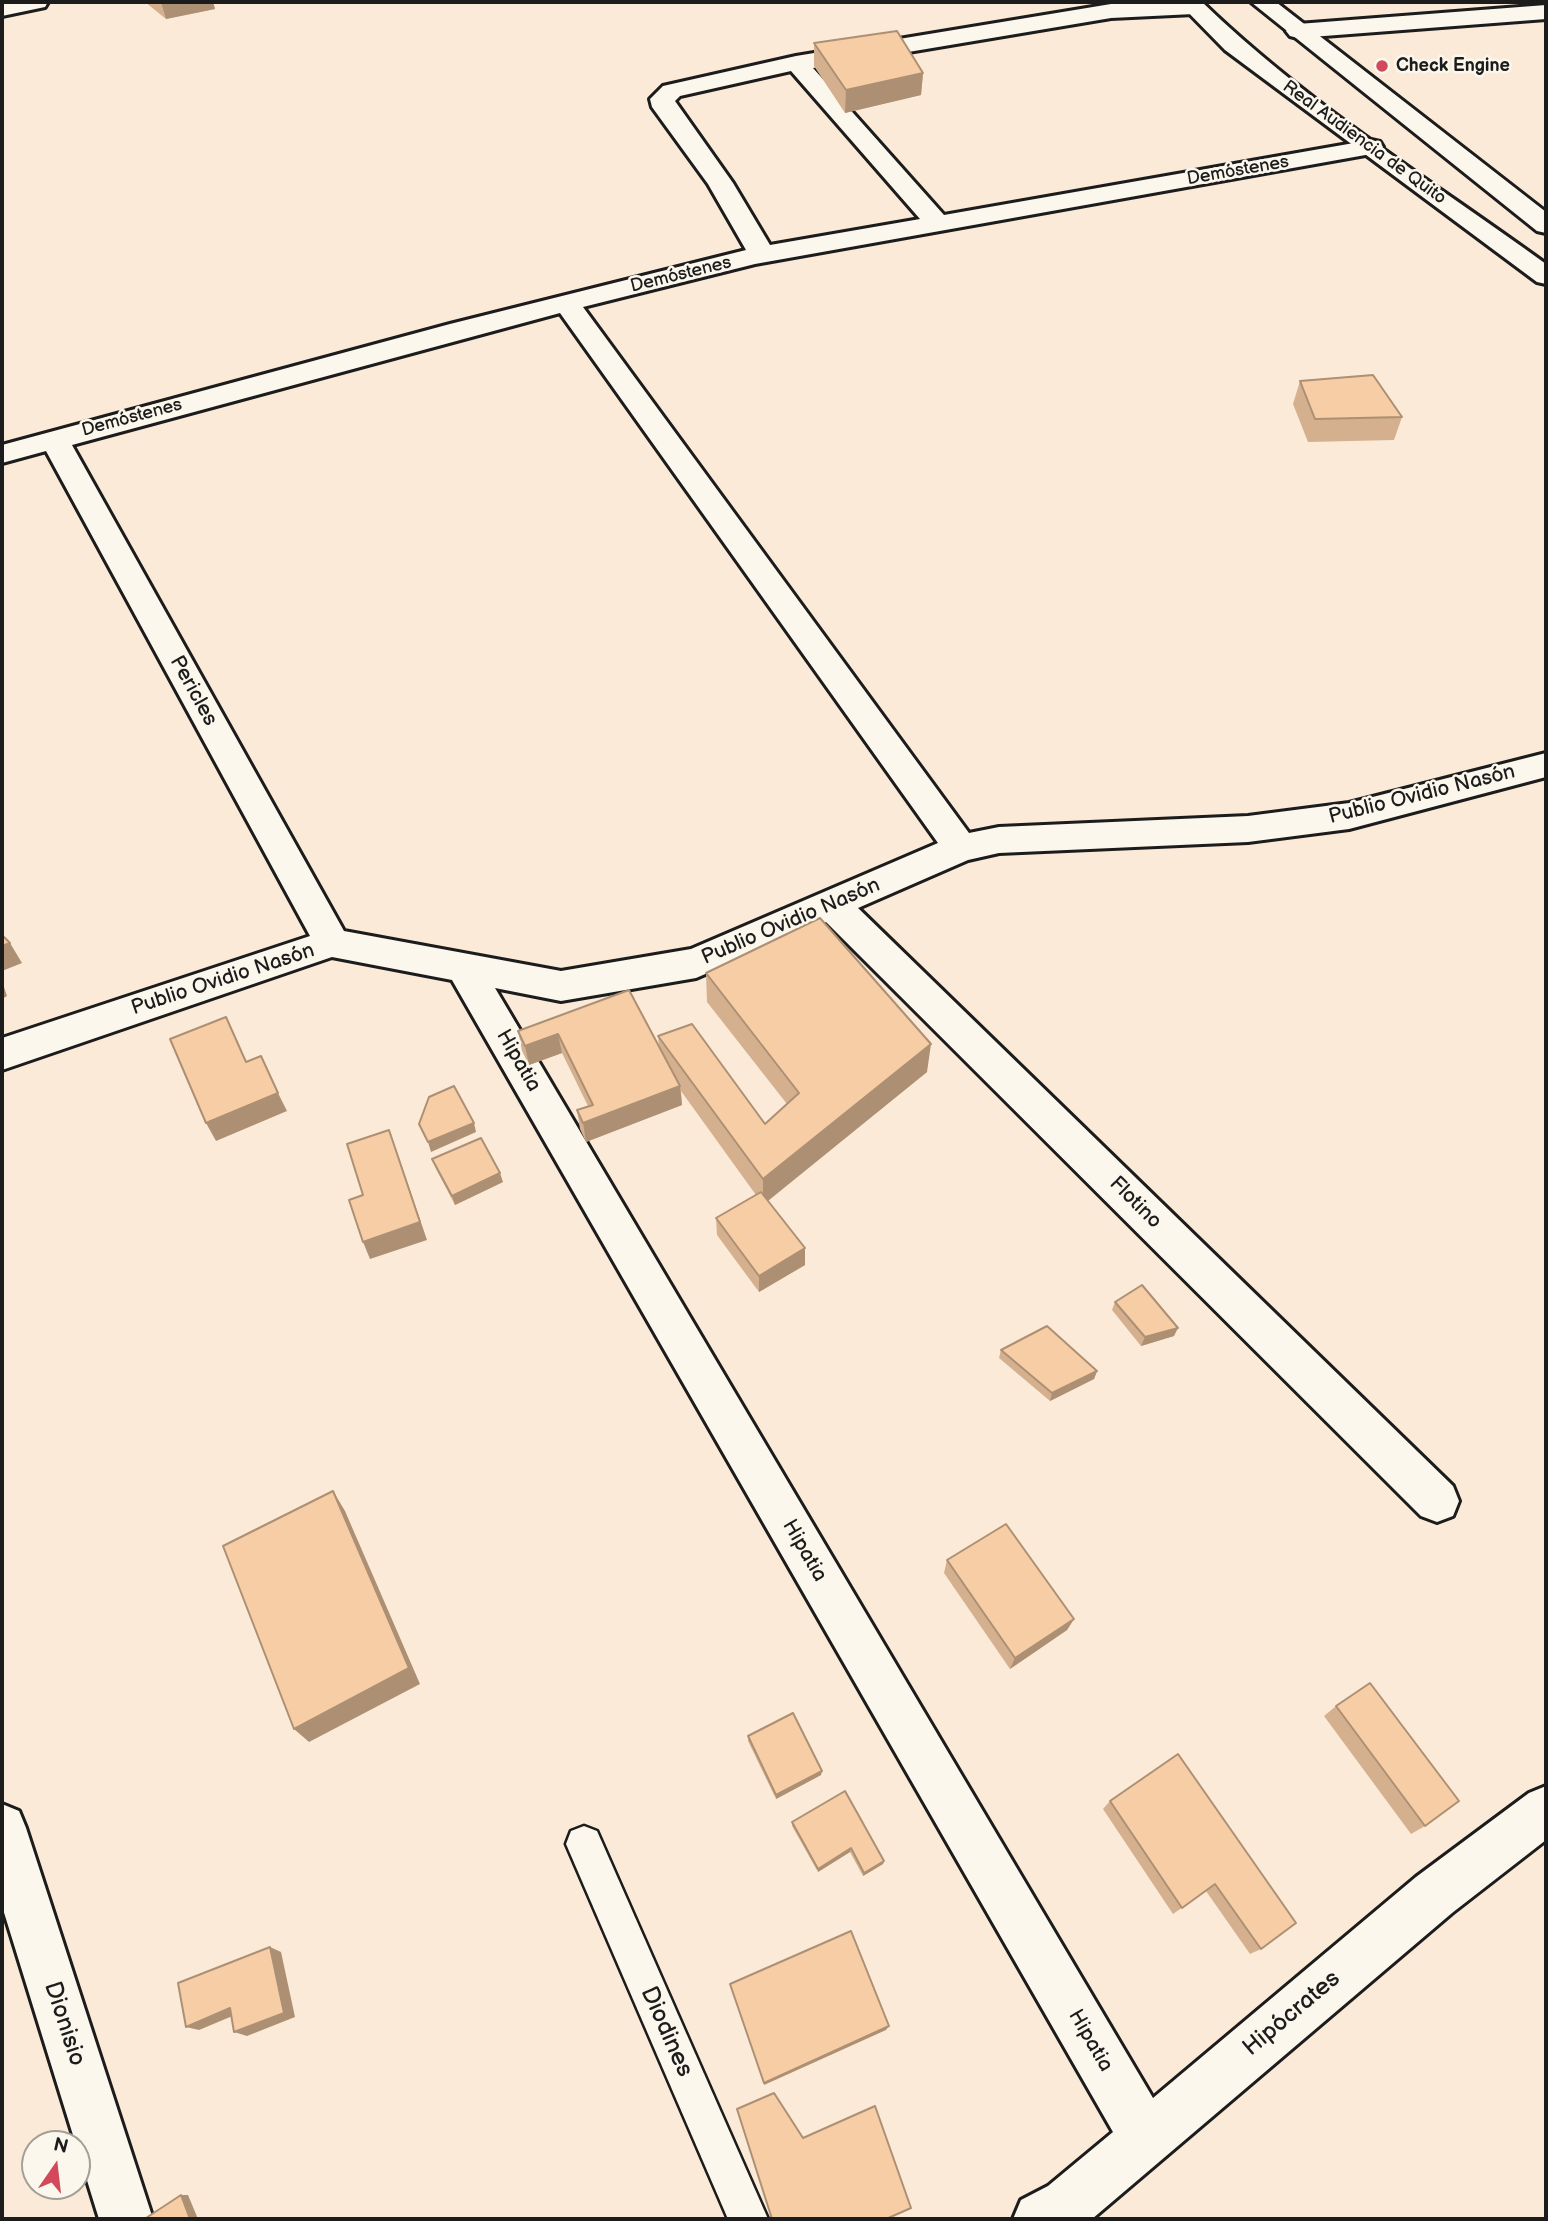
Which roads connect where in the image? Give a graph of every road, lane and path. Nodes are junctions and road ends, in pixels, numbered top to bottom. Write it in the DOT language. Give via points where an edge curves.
graph roads {
  1 [pos="37,2"];
  2 [pos="1262,2"];
  3 [pos="1191,4"];
  4 [pos="2,9"];
  5 [pos="1546,12"];
  6 [pos="1298,32"];
  7 [pos="796,63"];
  8 [pos="1371,147"];
  9 [pos="938,224"];
  10 [pos="1546,225"];
  11 [pos="762,255"];
  12 [pos="1546,276"];
  13 [pos="566,303"];
  14 [pos="54,439"];
  15 [pos="2,454"];
  16 [pos="1546,765"];
  17 [pos="961,848"];
  18 [pos="832,905"];
  19 [pos="332,943"];
  20 [pos="463,966"];
  21 [pos="2,1054"];
  22 [pos="1437,1501"];
  23 [pos="1546,1810"];
  24 [pos="2,1828"];
  25 [pos="584,1844"];
  26 [pos="1145,2136"];
  27 [pos="126,2219"];
  28 [pos="748,2219"];
  29 [pos="1040,2219"];
  1 -- 4 [label="street"];
  2 -- 6 [label="street"];
  3 -- 7 [label="street" via="1111,12"];
  3 -- 8 [label="street, Real Audiencia de Quito" via="1233,45"];
  5 -- 6 [label="street"];
  6 -- 10 [label="street"];
  7 -- 9 [label="street"];
  7 -- 11 [label="street" via="672,91 662,99"];
  8 -- 9 [label="street, Demóstenes"];
  8 -- 12 [label="street, Real Audiencia de Quito"];
  9 -- 11 [label="street, Demóstenes"];
  11 -- 13 [label="street, Demóstenes"];
  13 -- 14 [label="street, Demóstenes"];
  13 -- 17 [label="street"];
  14 -- 15 [label="street, Demóstenes"];
  14 -- 19 [label="street, Pericles"];
  16 -- 17 [label="street, Publio Ovidio Nasón" via="1349,816 1248,830 999,840"];
  17 -- 18 [label="street, Publio Ovidio Nasón"];
  18 -- 20 [label="street, Publio Ovidio Nasón" via="696,963 561,986"];
  18 -- 22 [label="street, Flotino"];
  19 -- 20 [label="street, Publio Ovidio Nasón"];
  19 -- 21 [label="street, Publio Ovidio Nasón"];
  20 -- 26 [label="street, Hipatia"];
  23 -- 26 [label="street, Hipócrates" via="1434,1895"];
  24 -- 27 [label="street, Dionisio"];
  25 -- 28 [label="lane, Diodines"];
  26 -- 29 [label="street, Hipócrates" via="1067,2205"];
}
